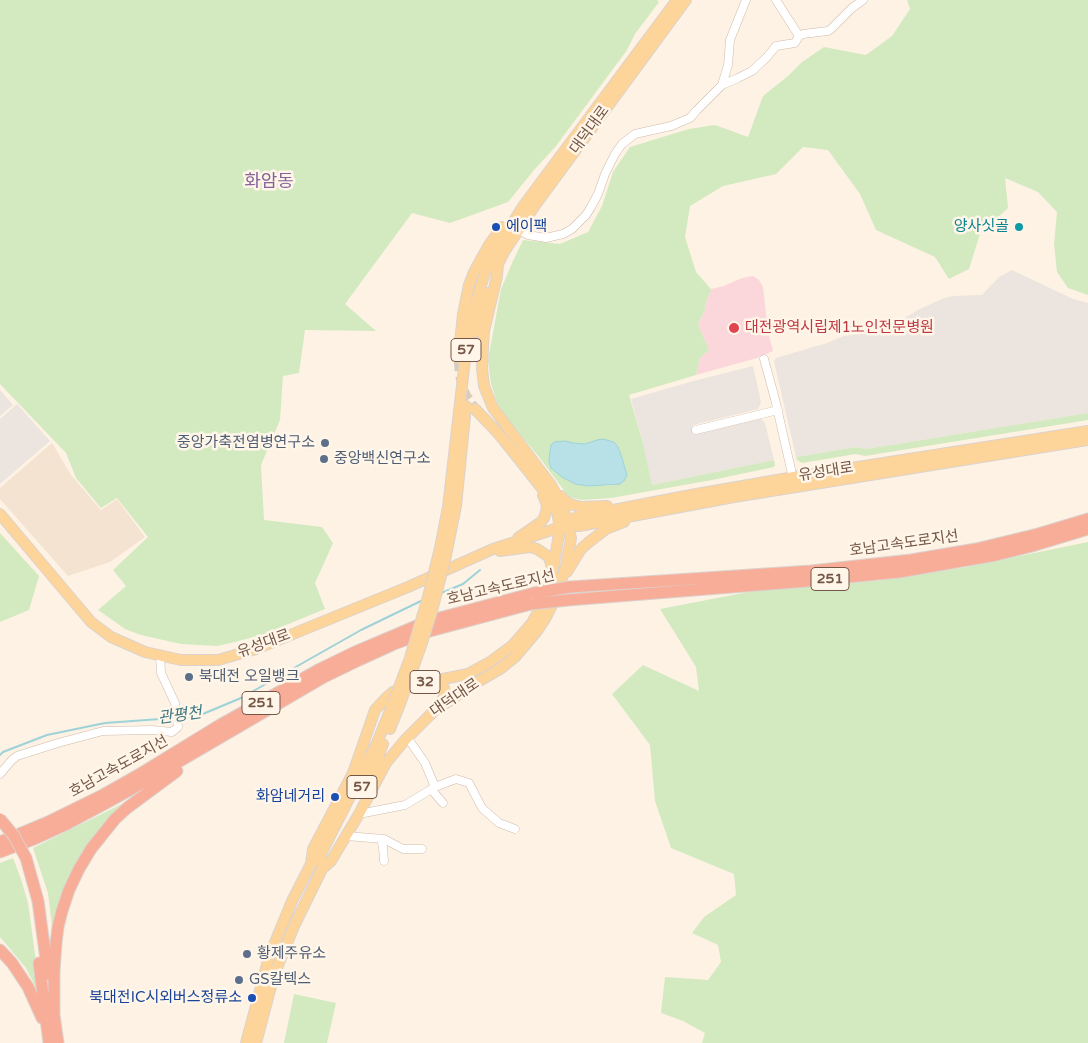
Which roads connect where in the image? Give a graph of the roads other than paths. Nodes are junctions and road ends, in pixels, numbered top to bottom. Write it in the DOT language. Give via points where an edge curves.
graph roads {
  1 [pos="676,0"];
  2 [pos="686,0"];
  3 [pos="746,0"];
  4 [pos="776,0"];
  5 [pos="863,0"];
  6 [pos="799,36"];
  7 [pos="722,85"];
  8 [pos="524,205"];
  9 [pos="518,230"];
  10 [pos="498,264"];
  11 [pos="764,358"];
  12 [pos="459,361"];
  13 [pos="474,409"];
  14 [pos="778,410"];
  15 [pos="696,430"];
  16 [pos="1088,431"];
  17 [pos="1088,440"];
  18 [pos="794,482"];
  19 [pos="551,485"];
  20 [pos="540,487"];
  21 [pos="452,506"];
  22 [pos="634,506"];
  23 [pos="650,512"];
  24 [pos="0,514"];
  25 [pos="1088,519"];
  26 [pos="564,527"];
  27 [pos="1088,529"];
  28 [pos="511,543"];
  29 [pos="487,552"];
  30 [pos="562,580"];
  31 [pos="533,598"];
  32 [pos="160,655"];
  33 [pos="324,678"];
  34 [pos="431,681"];
  35 [pos="396,704"];
  36 [pos="437,708"];
  37 [pos="407,737"];
  38 [pos="0,774"];
  39 [pos="433,788"];
  40 [pos="443,803"];
  41 [pos="359,814"];
  42 [pos="0,819"];
  43 [pos="48,822"];
  44 [pos="515,829"];
  45 [pos="0,830"];
  46 [pos="0,836"];
  47 [pos="346,836"];
  48 [pos="381,839"];
  49 [pos="0,842"];
  50 [pos="422,849"];
  51 [pos="0,852"];
  52 [pos="23,860"];
  53 [pos="384,861"];
  54 [pos="311,864"];
  55 [pos="322,868"];
  56 [pos="0,950"];
  57 [pos="54,1013"];
  58 [pos="52,1042"];
  59 [pos="246,1043"];
  60 [pos="256,1043"];
  1 -- 8 [label="main road, 대덕대로 / 57"];
  2 -- 9 [label="main road, 대덕대로 / 57"];
  3 -- 7 [label="street" via="730,40"];
  4 -- 6 [label="street"];
  5 -- 6 [label="street" via="828,31"];
  6 -- 7 [label="street" via="795,44 776,46 752,70"];
  7 -- 9 [label="street" via="690,118 635,134 622,144 591,207 572,229 546,238"];
  8 -- 12 [label="main road" via="489,245 474,272 463,314"];
  8 -- 21 [label="main road, 57" via="494,252 473,312 462,383"];
  9 -- 10 [label="main road, 대덕대로 / 57"];
  10 -- 19 [label="main road" via="484,331 484,386 493,408"];
  10 -- 21 [label="main road, 57" via="489,283 471,354"];
  11 -- 14 [label="street"];
  13 -- 20 [label="main road" via="497,432"];
  14 -- 15 [label="street"];
  14 -- 18 [label="street"];
  16 -- 18 [label="main road, 유성대로 / 32"];
  17 -- 18 [label="main road, 유성대로 / 32"];
  18 -- 22 [label="main road, 유성대로 / 32"];
  18 -- 23 [label="main road, 유성대로 / 32"];
  19 -- 22 [label="main road" via="564,500 575,506"];
  19 -- 26 [label="main road" via="565,510"];
  20 -- 26 [label="main road" via="558,511"];
  20 -- 28 [label="main road" via="547,506 544,518"];
  21 -- 35 [label="main road, 57, bridge"];
  22 -- 26 [label="main road, 유성대로 / 32" via="578,517"];
  23 -- 26 [label="main road, 유성대로 / 32"];
  23 -- 30 [label="main road, 32" via="597,535 582,549"];
  24 -- 32 [label="main road, 유성대로" via="91,622 111,637"];
  25 -- 30 [label="highway, 호남고속도로지선 / 251" via="976,549 911,560 811,571"];
  26 -- 28 [label="main road, 유성대로"];
  26 -- 30 [label="main road, 대덕대로" via="571,538"];
  26 -- 30 [label="main road" via="555,563 561,560 563,564"];
  27 -- 31 [label="highway, 호남고속도로지선 / 251, bridge" via="996,555 899,572 568,600"];
  28 -- 29 [label="main road, 유성대로"];
  29 -- 30 [label="main road" via="537,549 548,556"];
  29 -- 32 [label="main road, 유성대로" via="256,649 218,660 180,660"];
  30 -- 31 [label="highway, 호남고속도로지선 / 251, bridge"];
  30 -- 34 [label="main road, 대덕대로 / 32" via="513,645 468,674"];
  30 -- 36 [label="main road, 대덕대로 / 32" via="545,619 515,657"];
  31 -- 33 [label="highway, 호남고속도로지선 / 251" via="394,644"];
  31 -- 43 [label="highway, 호남고속도로지선 / 251" via="428,621 355,652 220,725 111,791"];
  32 -- 38 [label="street" via="162,673 175,703 178,727 172,732 103,731 17,756"];
  33 -- 51 [label="highway, 호남고속도로지선 / 251" via="108,802"];
  33 -- 57 [label="highway" via="318,687 170,775 127,808 103,832 78,869 62,911 56,943"];
  34 -- 36 [label="main road" via="444,688 445,695"];
  34 -- 54 [label="main road, 대덕대로 / 32" via="393,692 376,710 352,773 313,848"];
  35 -- 54 [label="main road, 대덕대로 / 57" via="321,854"];
  35 -- 55 [label="main road, 대덕대로 / 57" via="377,760 324,858"];
  36 -- 37 [label="main road, 대덕대로 / 32"];
  37 -- 39 [label="street" via="425,763"];
  37 -- 41 [label="main road, 대덕대로 / 32" via="386,763"];
  39 -- 40 [label="street"];
  39 -- 41 [label="street" via="405,805"];
  39 -- 44 [label="street" via="456,779 469,783 482,808 499,822"];
  41 -- 47 [label="main road, 대덕대로 / 32"];
  42 -- 52 [label="highway, bridge" via="14,836"];
  43 -- 46 [label="highway"];
  43 -- 49 [label="highway, 호남고속도로지선 / 251"];
  45 -- 52 [label="highway"];
  47 -- 48 [label="street"];
  47 -- 55 [label="main road, 대덕대로 / 32" via="331,861"];
  48 -- 50 [label="street" via="404,849"];
  48 -- 53 [label="street"];
  52 -- 57 [label="highway" via="38,901"];
  52 -- 58 [label="highway"];
  54 -- 59 [label="main road, 대덕대로 / 32" via="268,957"];
  55 -- 60 [label="main road, 대덕대로 / 32" via="278,966"];
  56 -- 58 [label="highway" via="28,987"];
  57 -- 58 [label="highway"];
}
